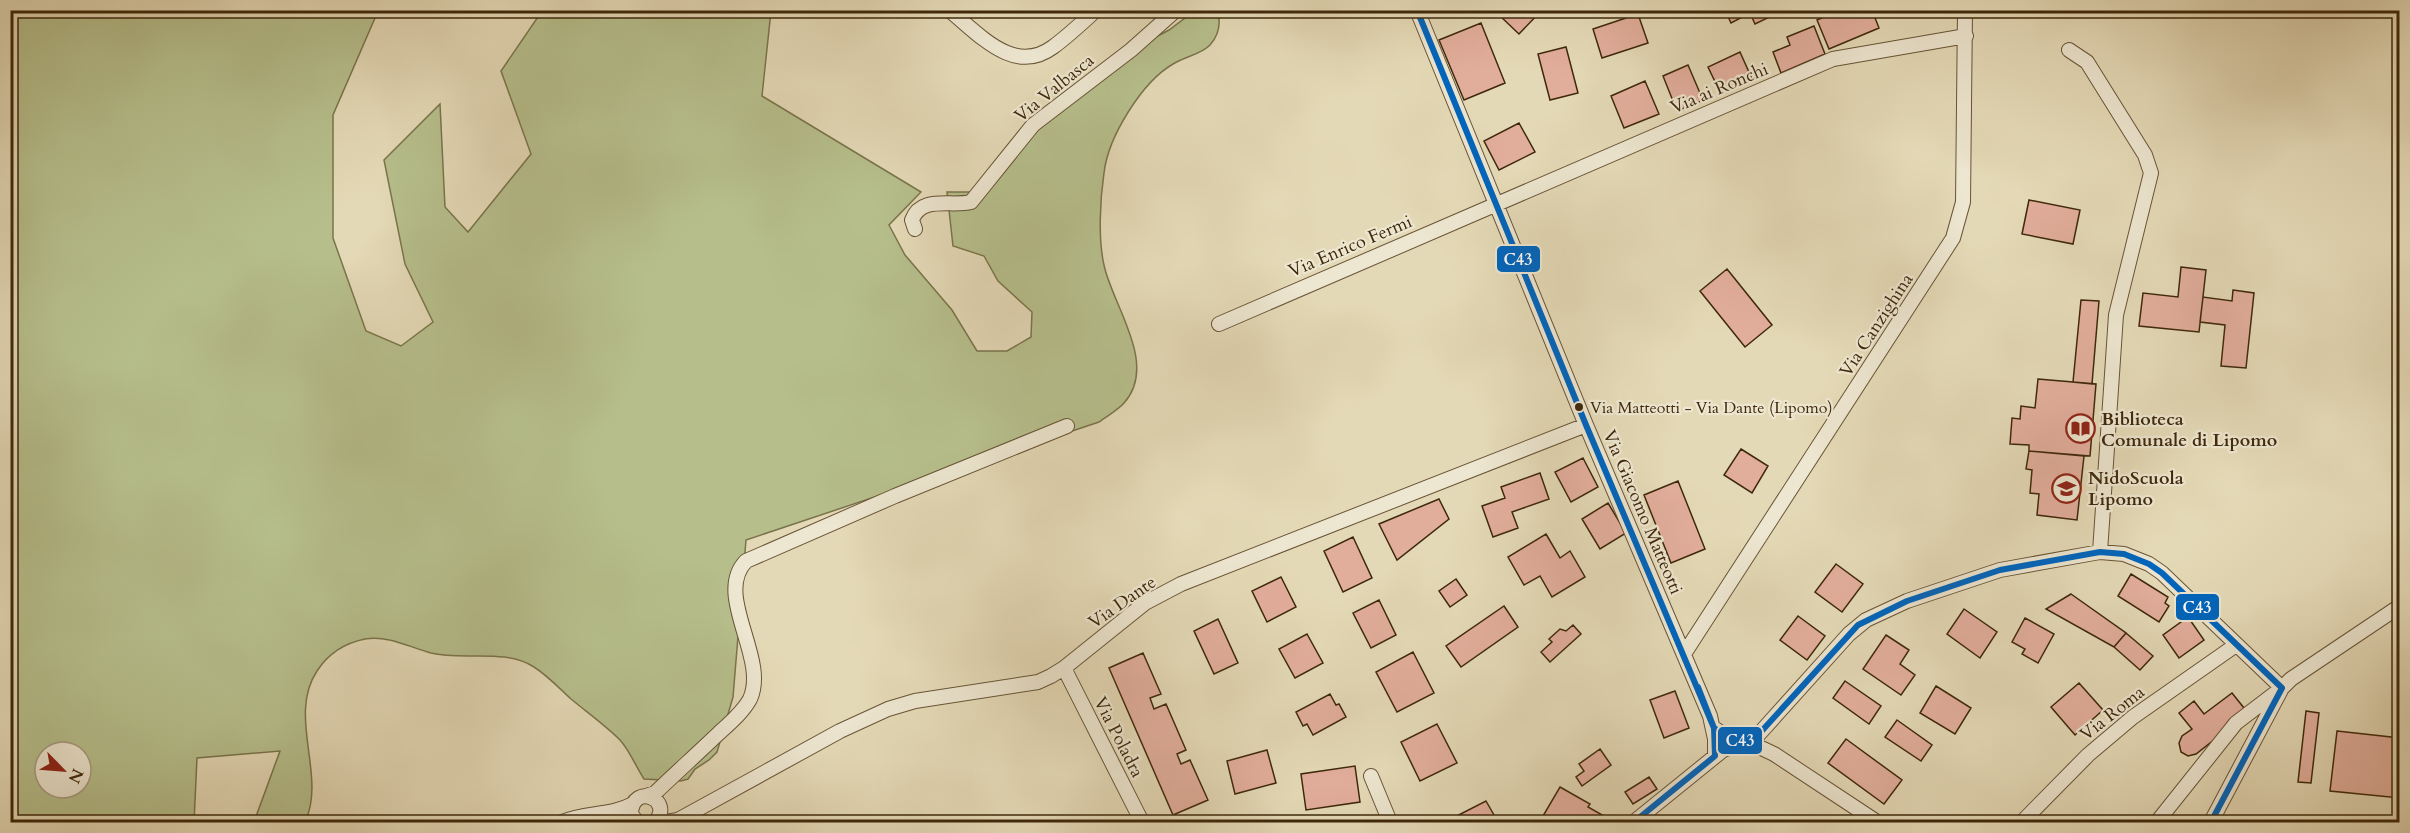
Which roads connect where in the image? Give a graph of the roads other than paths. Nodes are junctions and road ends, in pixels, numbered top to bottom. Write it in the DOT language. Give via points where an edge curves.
graph roads {
  1 [pos="949,10"];
  2 [pos="1096,10"];
  3 [pos="1176,10"];
  4 [pos="1417,10"];
  5 [pos="1965,10"];
  6 [pos="1966,36"];
  7 [pos="2069,50"];
  8 [pos="1496,203"];
  9 [pos="915,229"];
  10 [pos="1219,324"];
  11 [pos="1586,424"];
  12 [pos="1067,426"];
  13 [pos="2100,552"];
  14 [pos="2400,606"];
  15 [pos="2236,645"];
  16 [pos="1684,654"];
  17 [pos="1064,668"];
  18 [pos="2282,688"];
  19 [pos="1714,728"];
  20 [pos="1742,743"];
  21 [pos="1715,756"];
  22 [pos="1371,776"];
  23 [pos="665,783"];
  24 [pos="646,796"];
  25 [pos="633,804"];
  26 [pos="660,805"];
  27 [pos="602,813"];
  28 [pos="688,813"];
  29 [pos="562,822"];
  30 [pos="636,822"];
  31 [pos="655,822"];
  32 [pos="666,822"];
  33 [pos="1142,822"];
  34 [pos="1390,822"];
  35 [pos="1634,822"];
  36 [pos="1877,822"];
  37 [pos="2022,822"];
  38 [pos="2157,822"];
  39 [pos="2211,822"];
  1 -- 2 [label="street" via="1002,52 1025,58 1052,48"];
  3 -- 9 [label="street, Via Valbasca" via="1033,125 971,202 920,208 912,220"];
  4 -- 8 [label="street, Via Giacomo Matteotti"];
  5 -- 6 [label="street, Via Canzighina"];
  6 -- 8 [label="street, Via ai Ronchi" via="1833,59"];
  6 -- 16 [label="street, Via Canzighina" via="1963,202 1953,238"];
  7 -- 13 [label="street" via="2087,62 2145,154 2151,173 2116,315"];
  8 -- 10 [label="street, Via Enrico Fermi"];
  8 -- 11 [label="street, Via Giacomo Matteotti"];
  11 -- 16 [label="street, Via Giacomo Matteotti"];
  11 -- 17 [label="street, Via Dante" via="1181,584 1146,603"];
  12 -- 23 [label="street" via="746,561 736,583 739,614 755,670 750,698 737,716"];
  13 -- 15 [label="street" via="2124,554 2149,564"];
  13 -- 20 [label="street" via="2000,570 1907,601 1866,620 1759,734"];
  14 -- 18 [label="street"];
  15 -- 18 [label="street"];
  15 -- 37 [label="street, Via Roma" via="2133,717 2088,755"];
  16 -- 19 [label="street, Via Giacomo Matteotti"];
  17 -- 28 [label="street, Via Dante" via="1038,682 888,709"];
  17 -- 33 [label="street, Via Poladra"];
  18 -- 38 [label="street" via="2236,723"];
  18 -- 39 [label="street"];
  19 -- 20 [label="street"];
  19 -- 21 [label="street, Via Giacomo Matteotti"];
  20 -- 21 [label="street"];
  20 -- 36 [label="street" via="1774,754"];
  21 -- 35 [label="street"];
  22 -- 34 [label="street"];
  23 -- 24 [label="street"];
  23 -- 26 [label="street"];
  24 -- 25 [label="street"];
  24 -- 26 [label="street"];
  25 -- 27 [label="street"];
  25 -- 30 [label="street" via="631,814"];
  26 -- 28 [label="street" via="676,813"];
  26 -- 31 [label="street" via="660,817"];
  27 -- 29 [label="street"];
  27 -- 30 [label="street"];
  28 -- 32 [label="street, Via Dante"];
}
